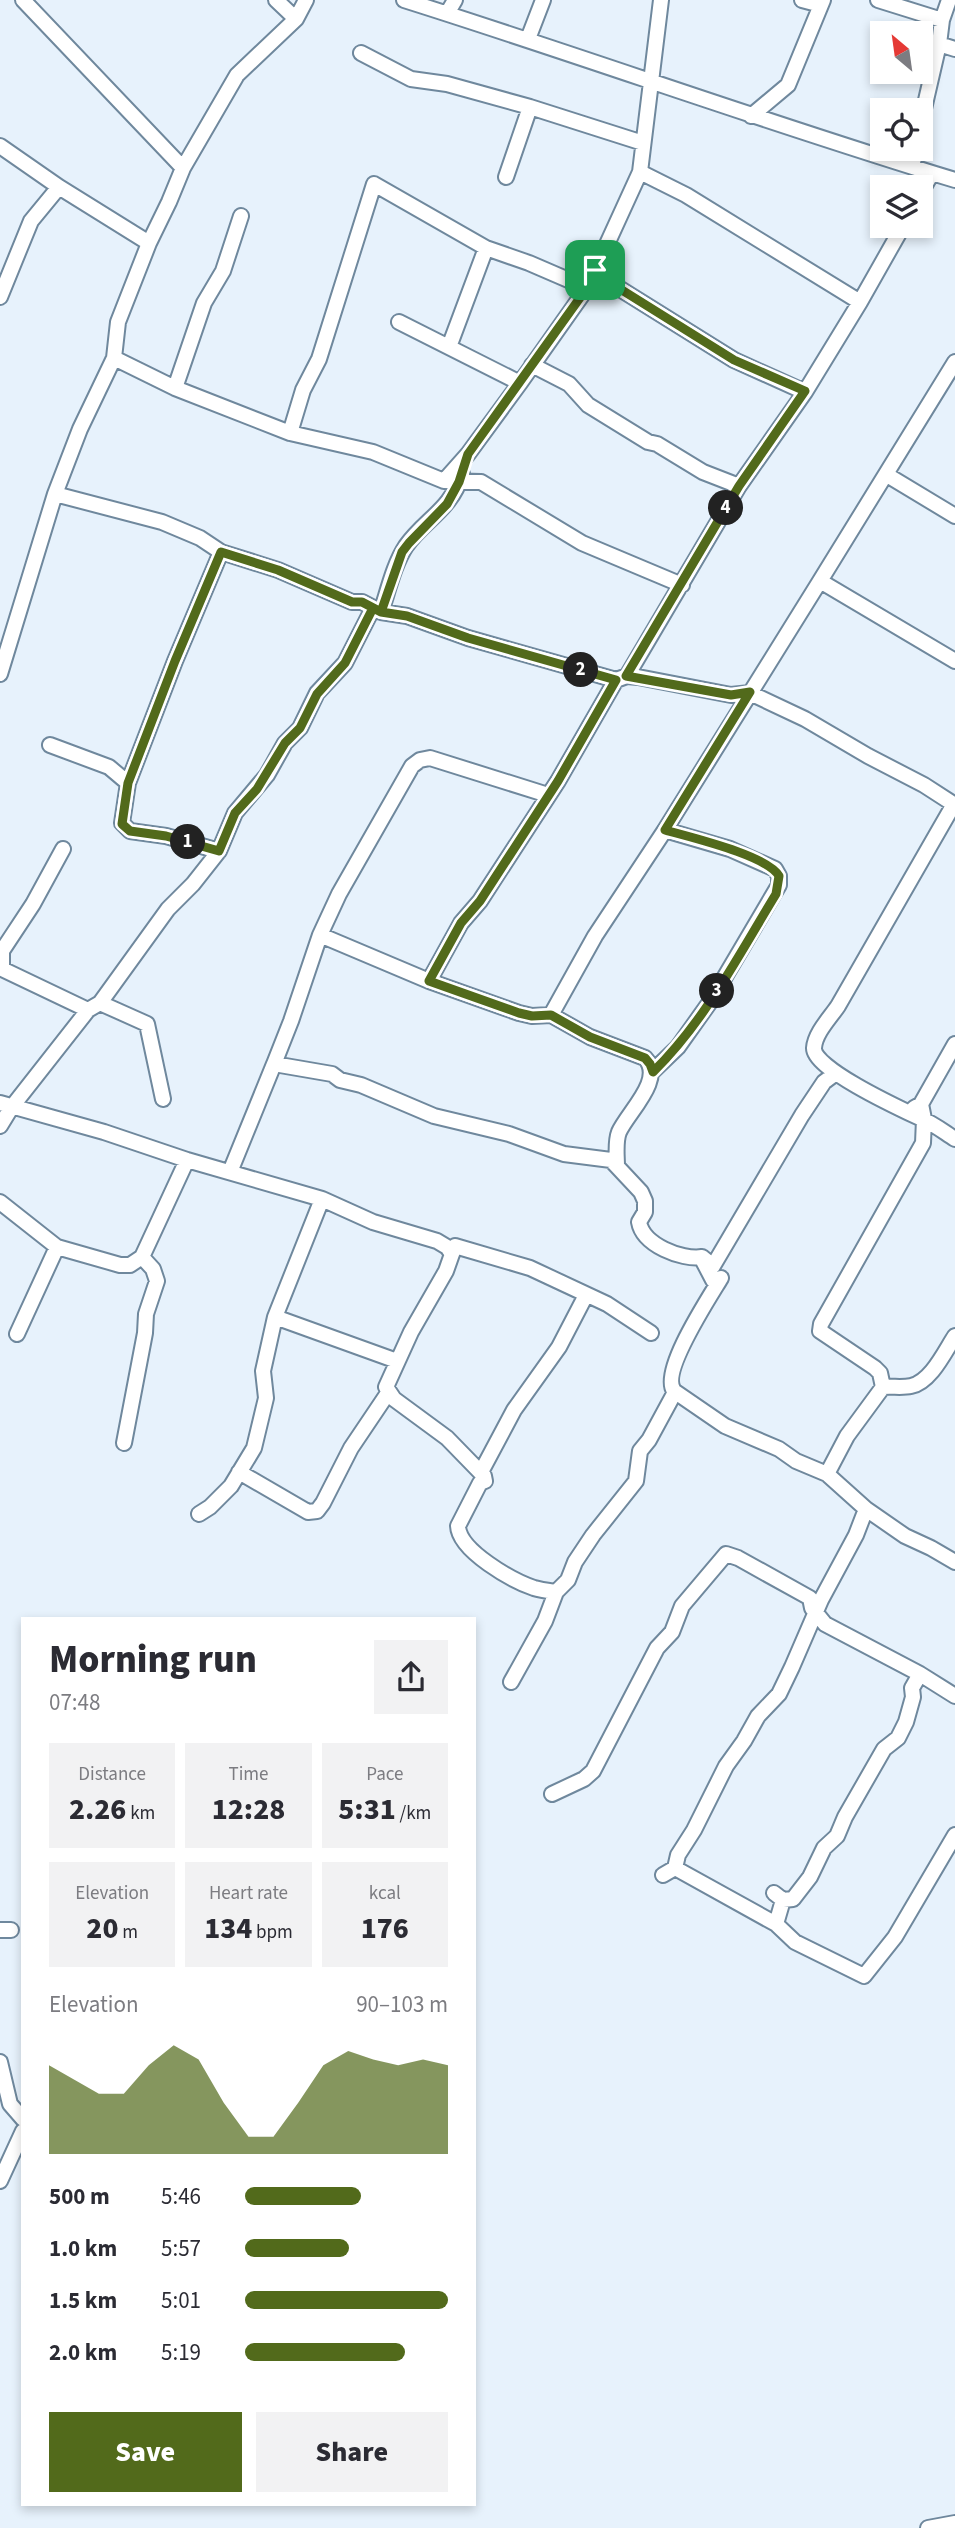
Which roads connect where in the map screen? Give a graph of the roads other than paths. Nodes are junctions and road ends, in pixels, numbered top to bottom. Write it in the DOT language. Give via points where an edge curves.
graph roads {
  1 [pos="23,0"];
  2 [pos="276,0"];
  3 [pos="306,0"];
  4 [pos="404,0"];
  5 [pos="544,0"];
  6 [pos="661,0"];
  7 [pos="802,0"];
  8 [pos="878,0"];
  9 [pos="949,0"];
  10 [pos="822,3"];
  11 [pos="452,6"];
  12 [pos="296,19"];
  13 [pos="942,20"];
  14 [pos="528,38"];
  15 [pos="939,44"];
  16 [pos="955,50"];
  17 [pos="361,53"];
  18 [pos="650,79"];
  19 [pos="926,98"];
  20 [pos="530,107"];
  21 [pos="751,116"];
  22 [pos="643,144"];
  23 [pos="0,146"];
  24 [pos="913,161"];
  25 [pos="912,167"];
  26 [pos="183,168"];
  27 [pos="640,172"];
  28 [pos="932,173"];
  29 [pos="506,177"];
  30 [pos="955,180"];
  31 [pos="58,187"];
  32 [pos="241,216"];
  33 [pos="896,238"];
  34 [pos="149,243"];
  35 [pos="485,248"];
  36 [pos="595,270"];
  37 [pos="587,288"];
  38 [pos="0,297"];
  39 [pos="860,302"];
  40 [pos="399,322"];
  41 [pos="449,347"];
  42 [pos="114,358"];
  43 [pos="532,365"];
  44 [pos="953,371"];
  45 [pos="520,383"];
  46 [pos="175,388"];
  47 [pos="805,391"];
  48 [pos="290,433"];
  49 [pos="887,475"];
  50 [pos="452,482"];
  51 [pos="739,486"];
  52 [pos="55,494"];
  53 [pos="955,516"];
  54 [pos="221,552"];
  55 [pos="820,581"];
  56 [pos="682,585"];
  57 [pos="377,610"];
  58 [pos="955,661"];
  59 [pos="0,674"];
  60 [pos="621,678"];
  61 [pos="750,692"];
  62 [pos="50,745"];
  63 [pos="128,783"];
  64 [pos="548,795"];
  65 [pos="954,805"];
  66 [pos="665,830"];
  67 [pos="63,849"];
  68 [pos="219,851"];
  69 [pos="320,935"];
  70 [pos="1,969"];
  71 [pos="429,981"];
  72 [pos="94,1007"];
  73 [pos="551,1015"];
  74 [pos="955,1044"];
  75 [pos="274,1064"];
  76 [pos="653,1072"];
  77 [pos="836,1073"];
  78 [pos="163,1099"];
  79 [pos="921,1104"];
  80 [pos="6,1106"];
  81 [pos="907,1113"];
  82 [pos="924,1119"];
  83 [pos="0,1126"];
  84 [pos="955,1139"];
  85 [pos="187,1160"];
  86 [pos="617,1166"];
  87 [pos="230,1172"];
  88 [pos="322,1199"];
  89 [pos="0,1202"];
  90 [pos="57,1247"];
  91 [pos="452,1254"];
  92 [pos="142,1257"];
  93 [pos="702,1257"];
  94 [pos="586,1296"];
  95 [pos="275,1317"];
  96 [pos="651,1333"];
  97 [pos="17,1334"];
  98 [pos="955,1336"];
  99 [pos="397,1361"];
  100 [pos="883,1387"];
  101 [pos="675,1392"];
  102 [pos="388,1393"];
  103 [pos="124,1443"];
  104 [pos="239,1472"];
  105 [pos="481,1472"];
  106 [pos="827,1474"];
  107 [pos="866,1509"];
  108 [pos="200,1514"];
  109 [pos="955,1562"];
  110 [pos="556,1592"];
  111 [pos="816,1613"];
  112 [pos="920,1674"];
  113 [pos="511,1682"];
  114 [pos="955,1696"];
  115 [pos="552,1794"];
  116 [pos="955,1835"];
  117 [pos="776,1924"];
  118 [pos="0,2062"];
  119 [pos="21,2117"];
  120 [pos="21,2135"];
  121 [pos="0,2181"];
  122 [pos="955,2523"];
  123 [pos="928,2528"];
  1 -- 26 [label="street"];
  2 -- 12 [label="street"];
  3 -- 12 [label="street"];
  4 -- 11 [label="street"];
  5 -- 14 [label="street"];
  6 -- 18 [label="street"];
  7 -- 10 [label="street"];
  8 -- 13 [label="street"];
  9 -- 13 [label="street"];
  10 -- 21 [label="street" via="788,85"];
  11 -- 14 [label="street"];
  12 -- 26 [label="street" via="237,75"];
  13 -- 15 [label="street"];
  14 -- 18 [label="street"];
  15 -- 16 [label="street"];
  15 -- 19 [label="street"];
  17 -- 20 [label="street" via="411,79"];
  18 -- 21 [label="street"];
  18 -- 22 [label="street"];
  20 -- 22 [label="street"];
  20 -- 29 [label="street"];
  21 -- 25 [label="street"];
  22 -- 27 [label="street"];
  23 -- 31 [label="street"];
  24 -- 25 [label="street"];
  25 -- 28 [label="street"];
  26 -- 34 [label="street"];
  27 -- 36 [label="street"];
  27 -- 39 [label="street" via="686,195"];
  28 -- 30 [label="street"];
  31 -- 34 [label="street"];
  31 -- 38 [label="street" via="31,221"];
  32 -- 46 [label="street"];
  33 -- 39 [label="street"];
  34 -- 42 [label="street" via="118,322"];
  35 -- 37 [label="street"];
  35 -- 41 [label="street"];
  35 -- 48 [label="street" via="374,184 319,359 303,390"];
  36 -- 37 [label="street"];
  36 -- 47 [label="street" via="734,360"];
  37 -- 43 [label="street"];
  39 -- 47 [label="street"];
  40 -- 41 [label="street"];
  41 -- 45 [label="street"];
  42 -- 46 [label="street"];
  42 -- 52 [label="street"];
  43 -- 45 [label="street"];
  43 -- 51 [label="street" via="569,384 587,405 648,442"];
  44 -- 49 [label="street"];
  45 -- 50 [label="street"];
  46 -- 48 [label="street"];
  47 -- 51 [label="street"];
  48 -- 50 [label="street" via="373,452"];
  49 -- 53 [label="street"];
  49 -- 55 [label="street"];
  50 -- 56 [label="street" via="481,482 582,543"];
  50 -- 57 [label="street" via="439,514 402,552"];
  51 -- 56 [label="street"];
  52 -- 54 [label="street" via="162,522"];
  52 -- 59 [label="street"];
  54 -- 57 [label="street"];
  54 -- 63 [label="street"];
  55 -- 58 [label="street"];
  55 -- 61 [label="street"];
  56 -- 60 [label="street"];
  57 -- 60 [label="street"];
  57 -- 68 [label="street" via="345,663 317,694 300,728 235,813"];
  60 -- 61 [label="street" via="731,695"];
  60 -- 64 [label="street"];
  61 -- 65 [label="street"];
  61 -- 66 [label="street"];
  62 -- 63 [label="street" via="109,767"];
  63 -- 68 [label="street" via="122,824 130,831"];
  64 -- 69 [label="street" via="430,758 420,760 402,782"];
  64 -- 71 [label="street" via="461,923"];
  65 -- 77 [label="street" via="817,1035 815,1055"];
  66 -- 73 [label="street" via="595,936"];
  66 -- 76 [label="street" via="730,849 775,869 779,886 710,1002 678,1047"];
  67 -- 70 [label="street" via="2,951"];
  68 -- 72 [label="street" via="168,909"];
  69 -- 71 [label="street"];
  69 -- 75 [label="street"];
  70 -- 72 [label="street"];
  71 -- 73 [label="street" via="519,1013"];
  72 -- 78 [label="street" via="147,1024"];
  72 -- 80 [label="street"];
  73 -- 76 [label="street" via="590,1037 645,1058"];
  74 -- 79 [label="street"];
  75 -- 86 [label="street" via="332,1074 435,1116 509,1134 564,1154 611,1160"];
  75 -- 87 [label="street"];
  76 -- 86 [label="street" via="618,1134"];
  77 -- 81 [label="street"];
  77 -- 93 [label="street" via="824,1082 802,1115 719,1260 713,1266"];
  79 -- 81 [label="street"];
  79 -- 82 [label="street"];
  80 -- 83 [label="street"];
  80 -- 85 [label="street"];
  81 -- 82 [label="street"];
  82 -- 84 [label="street"];
  82 -- 100 [label="street" via="923,1143 820,1331 875,1368"];
  85 -- 87 [label="street"];
  85 -- 92 [label="street"];
  86 -- 93 [label="street" via="645,1201 639,1223 642,1232 679,1255"];
  87 -- 88 [label="street"];
  88 -- 91 [label="street" via="373,1222 437,1241"];
  88 -- 95 [label="street"];
  89 -- 90 [label="street"];
  90 -- 92 [label="street" via="120,1265"];
  90 -- 97 [label="street"];
  91 -- 94 [label="street" via="455,1246 530,1268"];
  91 -- 99 [label="street"];
  92 -- 103 [label="street" via="157,1281 146,1314"];
  93 -- 101 [label="street" via="713,1280 721,1278 679,1352 670,1379"];
  94 -- 96 [label="street"];
  94 -- 105 [label="street" via="559,1347 513,1410"];
  95 -- 99 [label="street"];
  95 -- 104 [label="street" via="263,1371 266,1398 254,1448"];
  98 -- 100 [label="street" via="928,1375 914,1386"];
  99 -- 102 [label="street" via="386,1387"];
  100 -- 106 [label="street" via="847,1436"];
  101 -- 106 [label="street" via="725,1426"];
  101 -- 110 [label="street" via="640,1451 636,1480"];
  102 -- 104 [label="street" via="317,1511 308,1512"];
  102 -- 105 [label="street" via="447,1438"];
  104 -- 108 [label="street" via="231,1486"];
  105 -- 110 [label="street" via="485,1481 461,1520 461,1538 473,1552 511,1577"];
  106 -- 107 [label="street"];
  107 -- 109 [label="street" via="912,1541"];
  107 -- 111 [label="street"];
  110 -- 113 [label="street"];
  111 -- 112 [label="street" via="832,1629"];
  111 -- 115 [label="street" via="810,1598 726,1555 682,1606 672,1632 657,1648 593,1771"];
  111 -- 117 [label="street" via="779,1694 726,1766 669,1871"];
  112 -- 114 [label="street"];
  112 -- 117 [label="street" via="898,1738 884,1749 810,1877 793,1899 779,1897"];
  116 -- 117 [label="street" via="895,1937 864,1976 795,1942"];
  118 -- 119 [label="street" via="10,2104"];
  120 -- 121 [label="street"];
  122 -- 123 [label="street"];
}
